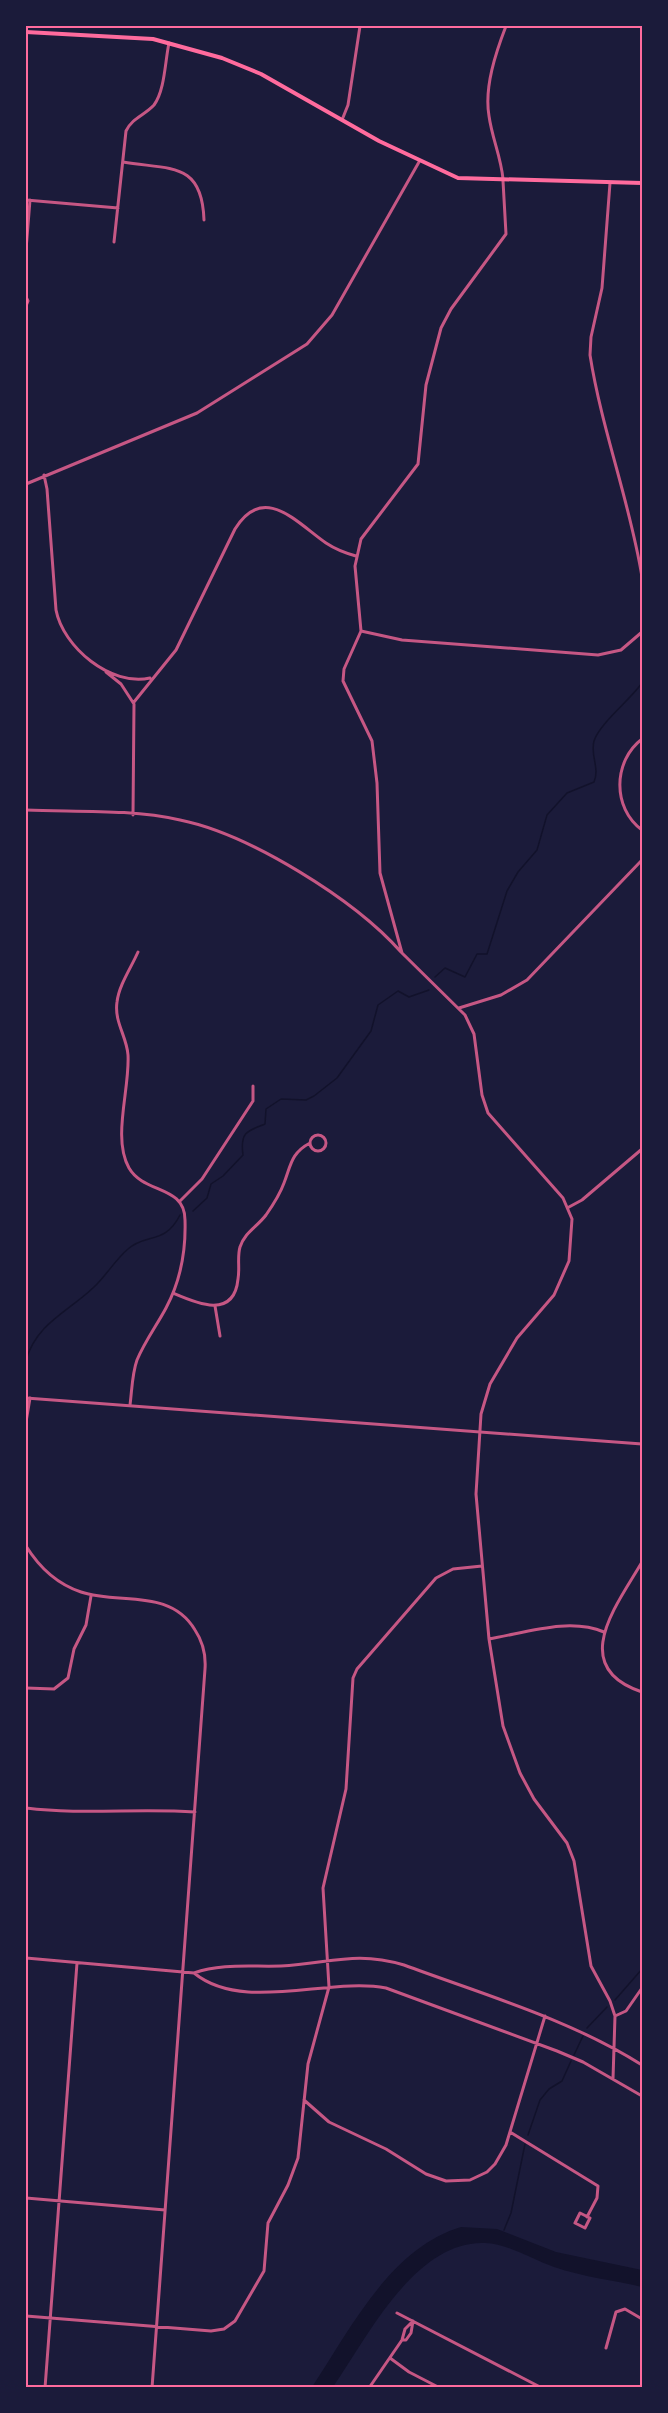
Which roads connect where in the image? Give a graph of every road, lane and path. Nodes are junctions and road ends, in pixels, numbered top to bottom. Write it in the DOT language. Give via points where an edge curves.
graph roads {
  1 [pos="360,26"];
  2 [pos="506,26"];
  3 [pos="26,32"];
  4 [pos="169,43"];
  5 [pos="342,120"];
  6 [pos="122,162"];
  7 [pos="419,162"];
  8 [pos="503,181"];
  9 [pos="610,183"];
  10 [pos="642,183"];
  11 [pos="28,200"];
  12 [pos="118,208"];
  13 [pos="204,220"];
  14 [pos="114,242"];
  15 [pos="26,250"];
  16 [pos="26,297"];
  17 [pos="26,306"];
  18 [pos="44,475"];
  19 [pos="26,484"];
  20 [pos="356,556"];
  21 [pos="642,577"];
  22 [pos="361,631"];
  23 [pos="642,632"];
  24 [pos="103,670"];
  25 [pos="153,677"];
  26 [pos="134,702"];
  27 [pos="642,739"];
  28 [pos="26,810"];
  29 [pos="133,815"];
  30 [pos="642,830"];
  31 [pos="642,860"];
  32 [pos="138,952"];
  33 [pos="402,953"];
  34 [pos="459,1008"];
  35 [pos="253,1086"];
  36 [pos="310,1143"];
  37 [pos="642,1149"];
  38 [pos="180,1201"];
  39 [pos="569,1207"];
  40 [pos="173,1293"];
  41 [pos="215,1306"];
  42 [pos="220,1336"];
  43 [pos="28,1398"];
  44 [pos="130,1405"];
  45 [pos="26,1422"];
  46 [pos="480,1431"];
  47 [pos="642,1444"];
  48 [pos="26,1546"];
  49 [pos="642,1562"];
  50 [pos="482,1566"];
  51 [pos="92,1595"];
  52 [pos="604,1632"];
  53 [pos="489,1639"];
  54 [pos="26,1688"];
  55 [pos="642,1692"];
  56 [pos="26,1808"];
  57 [pos="195,1812"];
  58 [pos="26,1958"];
  59 [pos="328,1959"];
  60 [pos="77,1963"];
  61 [pos="183,1972"];
  62 [pos="194,1973"];
  63 [pos="329,1987"];
  64 [pos="642,1988"];
  65 [pos="545,2016"];
  66 [pos="615,2016"];
  67 [pos="537,2043"];
  68 [pos="613,2046"];
  69 [pos="642,2065"];
  70 [pos="613,2079"];
  71 [pos="642,2096"];
  72 [pos="304,2100"];
  73 [pos="510,2132"];
  74 [pos="26,2198"];
  75 [pos="59,2200"];
  76 [pos="165,2210"];
  77 [pos="587,2217"];
  78 [pos="397,2313"];
  79 [pos="26,2316"];
  80 [pos="50,2318"];
  81 [pos="642,2319"];
  82 [pos="413,2321"];
  83 [pos="156,2327"];
  84 [pos="402,2340"];
  85 [pos="606,2348"];
  86 [pos="390,2357"];
  87 [pos="45,2388"];
  88 [pos="152,2388"];
  89 [pos="369,2388"];
  90 [pos="440,2388"];
  91 [pos="542,2388"];
  1 -- 5 [label="street" via="348,105"];
  2 -- 8 [label="street" via="488,103"];
  3 -- 4 [label="main road" via="136,37"];
  4 -- 5 [label="main road" via="248,67"];
  4 -- 6 [label="street" via="158,98 128,127"];
  5 -- 7 [label="main road"];
  6 -- 12 [label="street"];
  6 -- 13 [label="street" via="188,175 201,191"];
  7 -- 8 [label="main road" via="458,178"];
  7 -- 18 [label="street" via="332,315 307,344 197,413"];
  8 -- 9 [label="main road"];
  8 -- 20 [label="street" via="506,234 441,328 426,385 418,464 366,529"];
  9 -- 10 [label="main road"];
  9 -- 21 [label="street" via="602,288 590,355 616,471 636,537"];
  11 -- 12 [label="street"];
  11 -- 15 [label="street"];
  12 -- 14 [label="street"];
  16 -- 17 [label="street"];
  18 -- 19 [label="street"];
  18 -- 24 [label="street" via="58,618 76,647"];
  20 -- 22 [label="street"];
  20 -- 25 [label="street" via="328,544 284,511 266,508 250,513 236,528 176,650"];
  22 -- 23 [label="street" via="402,640 598,655 621,650"];
  22 -- 33 [label="street" via="344,669 343,681 372,741 380,873"];
  24 -- 25 [label="street" via="141,679"];
  24 -- 26 [label="street" via="121,684"];
  25 -- 26 [label="street"];
  26 -- 29 [label="street"];
  27 -- 30 [label="street" via="628,752 620,793 626,813"];
  28 -- 29 [label="street"];
  29 -- 33 [label="street" via="196,824 267,855 335,895"];
  31 -- 34 [label="street" via="526,980 501,994"];
  32 -- 38 [label="street" via="116,1005 128,1055 123,1151 137,1179"];
  33 -- 34 [label="street"];
  34 -- 39 [label="street" via="474,1034 488,1113"];
  35 -- 38 [label="street" via="253,1101 202,1179"];
  36 -- 36 [label="street" via="316,1135 326,1141 319,1150"];
  36 -- 41 [label="street" via="293,1155 280,1193 243,1242 234,1291 225,1302"];
  37 -- 39 [label="street"];
  38 -- 40 [label="street" via="185,1216 185,1246"];
  39 -- 46 [label="street" via="571,1247 565,1275 497,1369 484,1400"];
  40 -- 41 [label="street" via="203,1306"];
  40 -- 44 [label="street" via="137,1360"];
  41 -- 42 [label="street"];
  43 -- 44 [label="street"];
  43 -- 45 [label="street"];
  44 -- 46 [label="street"];
  46 -- 47 [label="street"];
  46 -- 50 [label="street" via="476,1494"];
  48 -- 51 [label="street" via="57,1580"];
  49 -- 52 [label="street"];
  50 -- 53 [label="street"];
  50 -- 59 [label="street" via="453,1569 436,1578 357,1669 351,1687 345,1796 323,1888"];
  51 -- 54 [label="street" via="68,1678 54,1689"];
  51 -- 57 [label="street" via="164,1604 185,1617 199,1636 206,1666"];
  52 -- 53 [label="street" via="571,1625"];
  52 -- 55 [label="street" via="602,1649 609,1670 621,1684"];
  53 -- 66 [label="street" via="508,1742 534,1799 571,1851 591,1966"];
  56 -- 57 [label="street" via="67,1812"];
  57 -- 61 [label="street"];
  58 -- 60 [label="street"];
  59 -- 62 [label="street" via="284,1966 208,1968"];
  59 -- 63 [label="street"];
  59 -- 65 [label="street" via="392,1961"];
  60 -- 61 [label="street"];
  60 -- 75 [label="street"];
  61 -- 62 [label="street"];
  61 -- 76 [label="street"];
  62 -- 63 [label="street" via="205,1982 248,1990"];
  63 -- 67 [label="street" via="386,1988"];
  63 -- 72 [label="street" via="308,2064"];
  64 -- 66 [label="street" via="626,2011"];
  65 -- 67 [label="street"];
  65 -- 68 [label="street"];
  66 -- 68 [label="street"];
  67 -- 70 [label="street"];
  67 -- 73 [label="street"];
  68 -- 69 [label="street"];
  68 -- 70 [label="street"];
  70 -- 71 [label="street"];
  72 -- 73 [label="street" via="329,2122 446,2181 470,2180 487,2172 501,2155"];
  72 -- 83 [label="street" via="296,2167 268,2223 264,2271 239,2317 216,2331"];
  73 -- 77 [label="street" via="598,2186 597,2198"];
  74 -- 75 [label="street"];
  75 -- 76 [label="street"];
  75 -- 80 [label="street"];
  76 -- 83 [label="street"];
  77 -- 77 [label="street" via="590,2218 585,2228 575,2223 580,2213"];
  78 -- 82 [label="street"];
  79 -- 80 [label="street"];
  80 -- 83 [label="street"];
  80 -- 87 [label="street"];
  81 -- 85 [label="street" via="625,2309 616,2312"];
  82 -- 84 [label="street"];
  82 -- 84 [label="street" via="411,2333"];
  82 -- 91 [label="street"];
  83 -- 88 [label="street"];
  84 -- 86 [label="street"];
  86 -- 89 [label="street"];
  86 -- 90 [label="street"];
}
